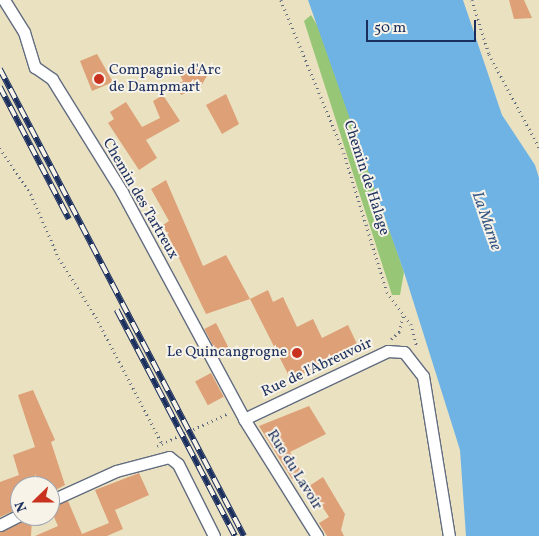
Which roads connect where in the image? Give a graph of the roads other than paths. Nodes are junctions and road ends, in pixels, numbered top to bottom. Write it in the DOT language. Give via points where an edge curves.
graph roads {
  1 [pos="4,0"];
  2 [pos="244,420"];
  3 [pos="60,497"];
  4 [pos="214,536"];
  5 [pos="318,536"];
  6 [pos="449,536"];
  1 -- 2 [label="street, Chemin des Tartreux" via="24,32 36,67 52,79 122,192"];
  2 -- 5 [label="street, Rue du Lavoir"];
  2 -- 6 [label="street, Rue de l'Abreuvoir" via="388,351 404,352 416,362 425,386"];
  3 -- 4 [label="street" via="158,457 169,456 178,464"];
}
